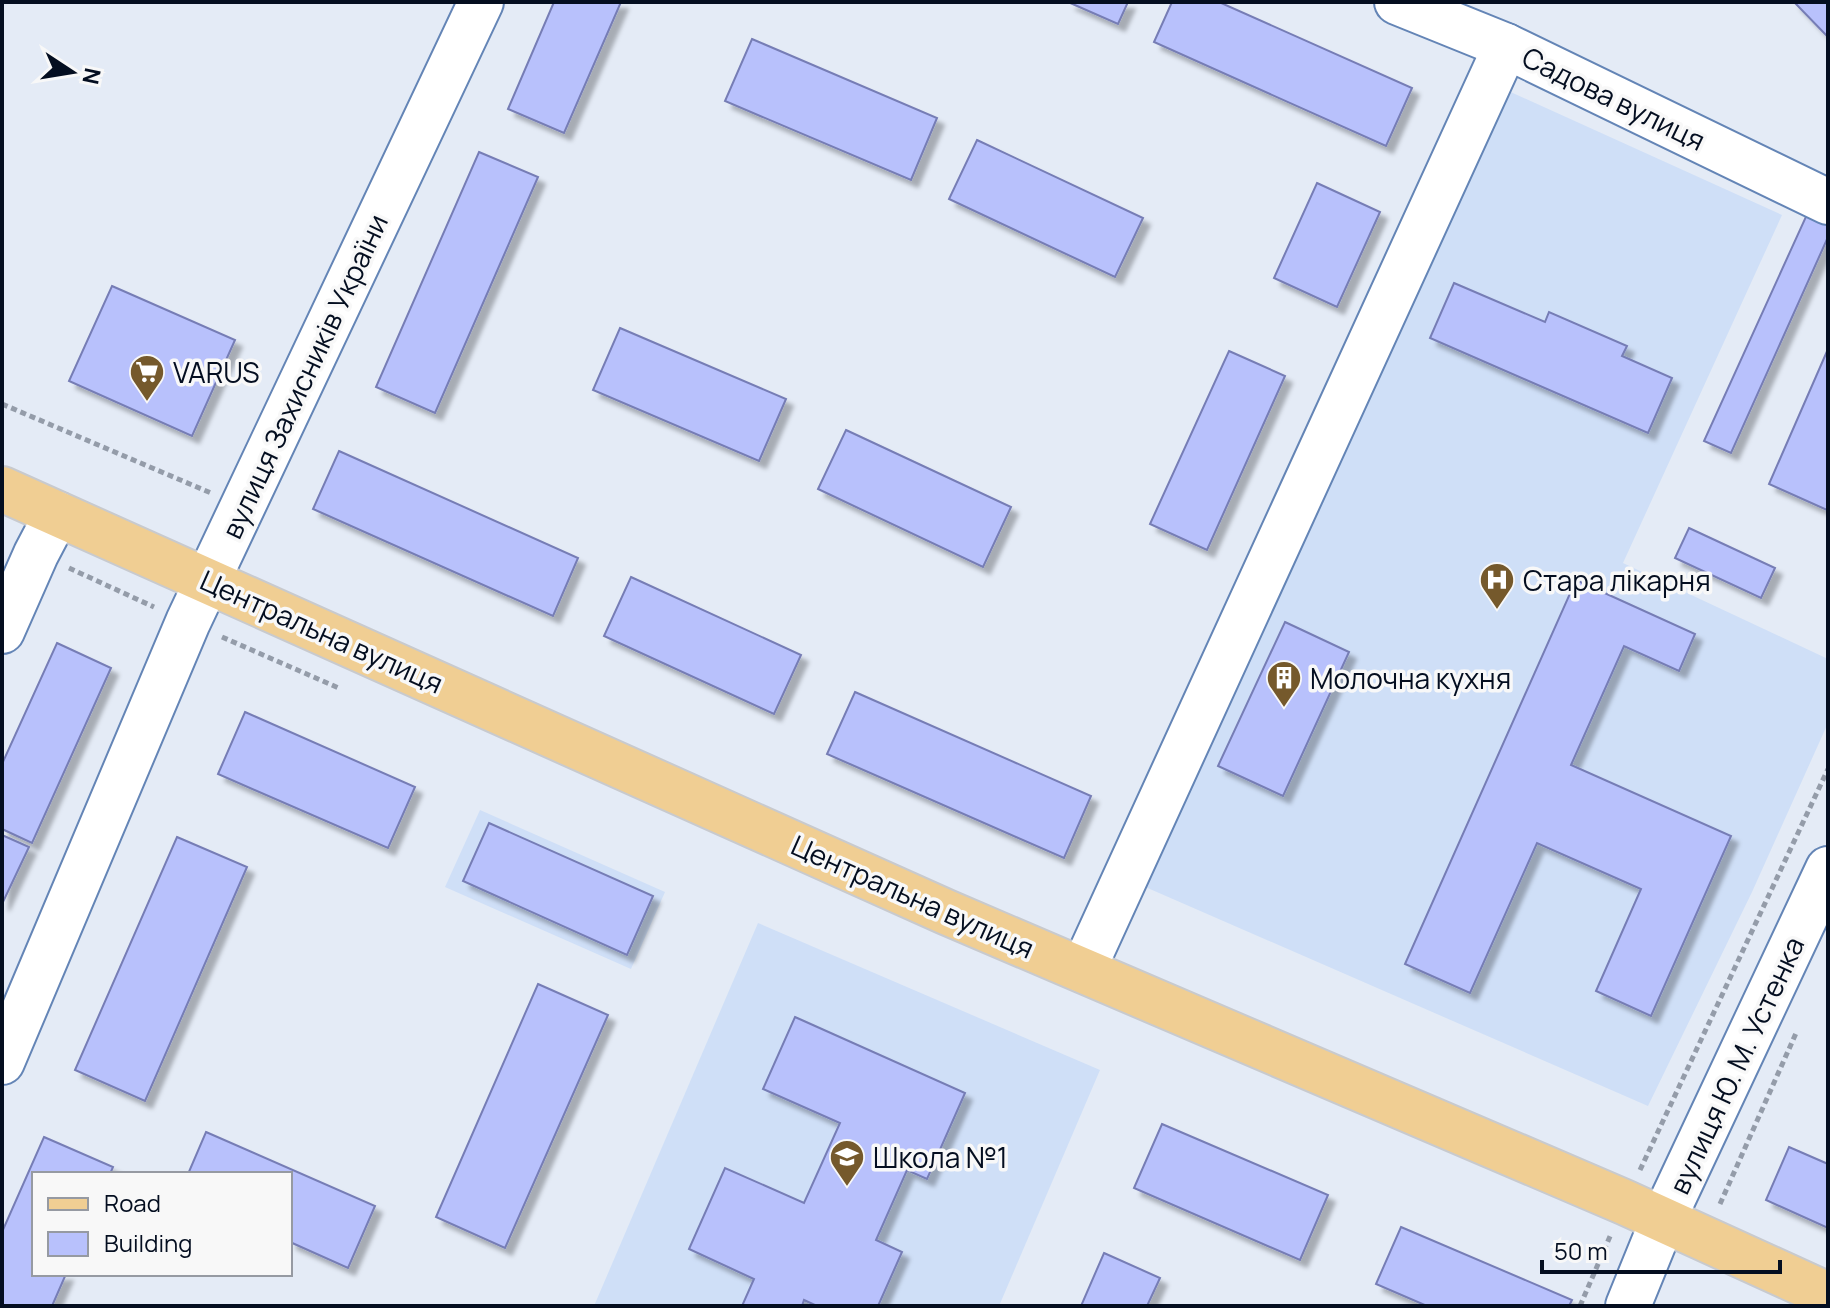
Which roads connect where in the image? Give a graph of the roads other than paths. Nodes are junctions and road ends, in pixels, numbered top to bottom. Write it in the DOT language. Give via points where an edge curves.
graph roads {
  1 [pos="481,2"];
  2 [pos="1397,2"];
  3 [pos="1506,46"];
  4 [pos="1828,202"];
  5 [pos="2,489"];
  6 [pos="57,514"];
  7 [pos="209,579"];
  8 [pos="2,631"];
  9 [pos="1828,869"];
  10 [pos="1083,970"];
  11 [pos="3,1060"];
  12 [pos="1683,1229"];
  13 [pos="1828,1295"];
  14 [pos="1628,1306"];
  1 -- 7 [label="street, вулиця Захисників України"];
  2 -- 3 [label="street, Садова вулиця"];
  3 -- 4 [label="street, Садова вулиця"];
  3 -- 10 [label="street"];
  5 -- 6 [label="main road, Центральна вулиця"];
  6 -- 7 [label="main road, Центральна вулиця"];
  6 -- 8 [label="street"];
  7 -- 10 [label="main road, Центральна вулиця"];
  7 -- 11 [label="street, вулиця Захисників України"];
  9 -- 12 [label="street, вулиця Ю. М. Устенка"];
  10 -- 12 [label="main road, Центральна вулиця"];
  12 -- 13 [label="main road, Центральна вулиця"];
  12 -- 14 [label="street, вулиця Ю. М. Устенка"];
}
